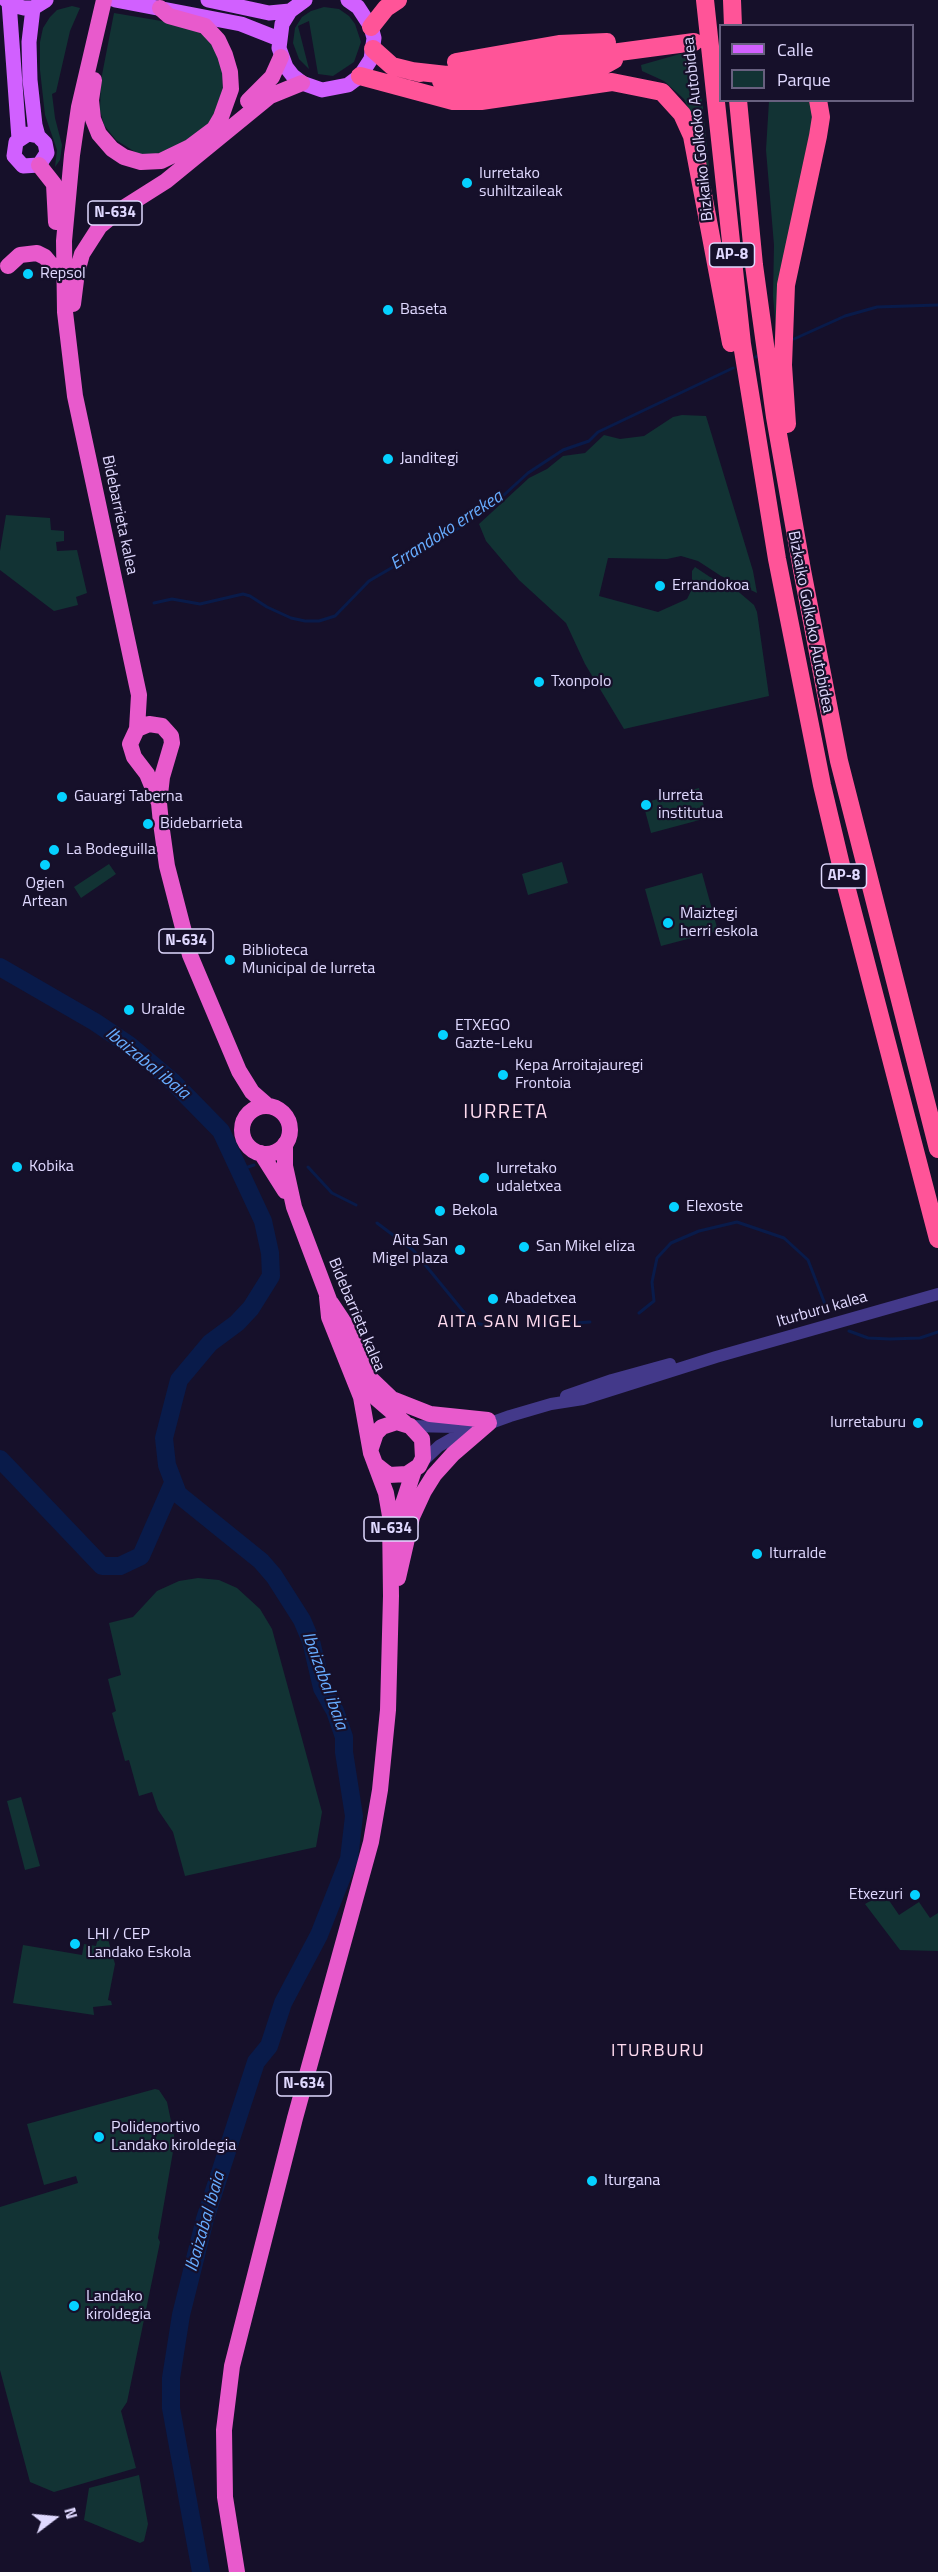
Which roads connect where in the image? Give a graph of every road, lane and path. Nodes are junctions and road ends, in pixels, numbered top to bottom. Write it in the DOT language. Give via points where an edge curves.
graph roads {
  1 [pos="104,0"];
  2 [pos="114,0"];
  3 [pos="208,0"];
  4 [pos="305,0"];
  5 [pos="348,0"];
  6 [pos="378,0"];
  7 [pos="398,0"];
  8 [pos="705,0"];
  9 [pos="732,0"];
  10 [pos="8,1"];
  11 [pos="39,4"];
  12 [pos="160,8"];
  13 [pos="290,11"];
  14 [pos="369,22"];
  15 [pos="733,24"];
  16 [pos="279,39"];
  17 [pos="694,42"];
  18 [pos="373,49"];
  19 [pos="281,57"];
  20 [pos="368,78"];
  21 [pos="302,83"];
  22 [pos="738,102"];
  23 [pos="818,102"];
  24 [pos="214,129"];
  25 [pos="38,136"];
  26 [pos="19,139"];
  27 [pos="39,165"];
  28 [pos="8,266"];
  29 [pos="55,269"];
  30 [pos="67,343"];
  31 [pos="82,428"];
  32 [pos="787,480"];
  33 [pos="768,508"];
  34 [pos="139,695"];
  35 [pos="156,724"];
  36 [pos="137,729"];
  37 [pos="167,759"];
  38 [pos="139,762"];
  39 [pos="159,803"];
  40 [pos="239,1071"];
  41 [pos="268,1106"];
  42 [pos="247,1116"];
  43 [pos="285,1144"];
  44 [pos="938,1149"];
  45 [pos="261,1153"];
  46 [pos="294,1207"];
  47 [pos="938,1239"];
  48 [pos="938,1294"];
  49 [pos="327,1297"];
  50 [pos="716,1357"];
  51 [pos="685,1368"];
  52 [pos="633,1373"];
  53 [pos="598,1394"];
  54 [pos="551,1404"];
  55 [pos="489,1422"];
  56 [pos="408,1424"];
  57 [pos="373,1456"];
  58 [pos="416,1468"];
  59 [pos="392,1596"];
  60 [pos="237,2572"];
  1 -- 30 [label="highway, N-634" via="79,107 68,190 64,291"];
  2 -- 12 [label="main road"];
  2 -- 24 [label="highway" via="94,73 91,100 99,134 124,158 151,162 175,156"];
  3 -- 13 [label="main road" via="269,13"];
  4 -- 13 [label="main road"];
  5 -- 14 [label="main road"];
  6 -- 14 [label="highway"];
  7 -- 14 [label="highway"];
  8 -- 33 [label="highway, Bizkaiko Golkoko Autobidea / AP-8" via="742,344"];
  9 -- 15 [label="highway"];
  10 -- 11 [label="main road" via="24,8"];
  10 -- 26 [label="main road"];
  11 -- 25 [label="main road" via="28,42"];
  12 -- 16 [label="main road" via="241,24"];
  12 -- 24 [label="highway" via="169,16 205,26 225,55 231,88"];
  13 -- 16 [label="main road"];
  14 -- 18 [label="main road"];
  16 -- 19 [label="main road"];
  17 -- 18 [label="highway" via="447,75 392,66"];
  18 -- 20 [label="main road"];
  19 -- 21 [label="main road"];
  19 -- 24 [label="highway" via="272,77 258,93"];
  20 -- 21 [label="main road" via="333,89"];
  20 -- 33 [label="highway" via="424,100 457,107 496,106 619,83 662,92 682,114 692,136 760,492"];
  21 -- 31 [label="highway, N-634" via="270,96 166,181 117,212 89,241 76,272 74,295"];
  22 -- 32 [label="highway, Bizkaiko Golkoko Autobidea / AP-8" via="754,265"];
  23 -- 32 [label="highway" via="818,136 786,285 783,364 789,447"];
  25 -- 26 [label="main road"];
  25 -- 27 [label="main road" via="45,143 46,153"];
  26 -- 27 [label="main road" via="14,147 16,160 29,168"];
  27 -- 29 [label="highway" via="54,184 56,194"];
  28 -- 29 [label="highway" via="20,255 37,253"];
  29 -- 30 [label="highway" via="58,325"];
  30 -- 31 [label="highway, Bidebarrieta kalea / N-634"];
  31 -- 34 [label="highway, Bidebarrieta kalea / N-634"];
  32 -- 44 [label="highway, Bizkaiko Golkoko Autobidea / AP-8" via="839,761"];
  33 -- 47 [label="highway, Bizkaiko Golkoko Autobidea / AP-8" via="830,817"];
  34 -- 35 [label="highway"];
  34 -- 36 [label="highway"];
  35 -- 36 [label="highway"];
  35 -- 37 [label="highway" via="171,736 172,748"];
  36 -- 38 [label="highway" via="130,744"];
  37 -- 38 [label="highway" via="152,766"];
  37 -- 39 [label="highway"];
  38 -- 39 [label="highway"];
  39 -- 40 [label="highway, N-634" via="167,866 190,955"];
  40 -- 41 [label="highway" via="252,1092"];
  40 -- 42 [label="highway, N-634"];
  41 -- 42 [label="highway"];
  41 -- 43 [label="highway, N-634" via="281,1111 289,1123"];
  42 -- 45 [label="highway, N-634" via="243,1135 250,1147"];
  43 -- 45 [label="highway" via="274,1152"];
  43 -- 46 [label="highway, N-634" via="285,1166"];
  45 -- 46 [label="highway, N-634"];
  46 -- 49 [label="highway, Bidebarrieta kalea / N-634"];
  48 -- 50 [label="street, Iturburu kalea"];
  49 -- 55 [label="highway" via="349,1330 363,1366 380,1389 408,1407 430,1414"];
  49 -- 56 [label="highway, Bidebarrieta kalea / N-634" via="369,1390"];
  49 -- 57 [label="highway, N-634" via="329,1317 362,1397"];
  50 -- 51 [label="street"];
  50 -- 52 [label="street"];
  51 -- 52 [label="street" via="644,1375"];
  51 -- 53 [label="street"];
  52 -- 53 [label="street" via="628,1380"];
  52 -- 54 [label="street"];
  53 -- 54 [label="street"];
  54 -- 55 [label="street"];
  55 -- 56 [label="street" via="456,1427"];
  55 -- 58 [label="street" via="440,1446"];
  55 -- 59 [label="highway" via="453,1454 424,1491 412,1517"];
  56 -- 57 [label="highway" via="382,1427 376,1433"];
  56 -- 58 [label="highway, N-634" via="418,1431 424,1449"];
  57 -- 58 [label="highway" via="389,1475 407,1474"];
  57 -- 59 [label="highway, N-634" via="390,1516"];
  58 -- 59 [label="highway, N-634" via="399,1516"];
  59 -- 60 [label="highway, N-634" via="388,1710 370,1842 232,2366 224,2430 225,2486"];
}
